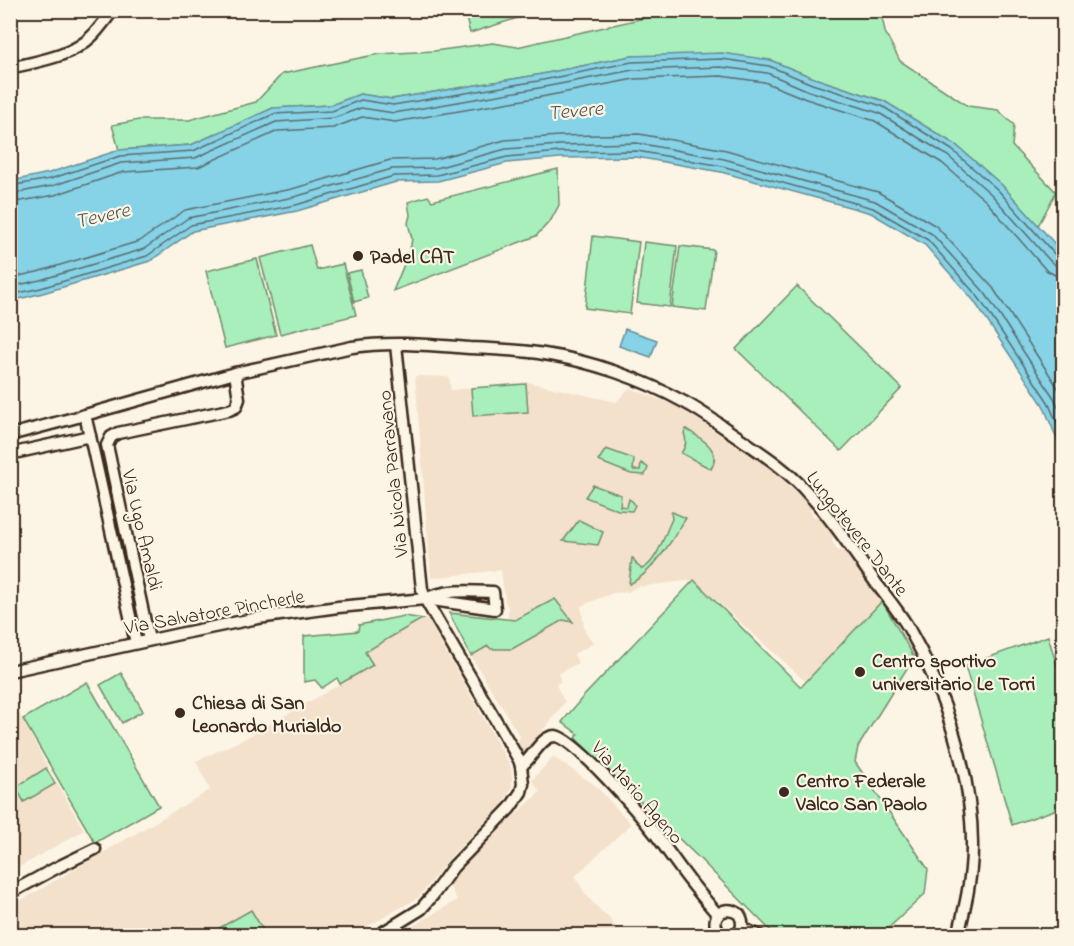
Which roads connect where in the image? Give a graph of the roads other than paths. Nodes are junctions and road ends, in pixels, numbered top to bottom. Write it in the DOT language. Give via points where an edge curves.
graph roads {
  1 [pos="113,10"];
  2 [pos="13,66"];
  3 [pos="396,345"];
  4 [pos="235,373"];
  5 [pos="85,415"];
  6 [pos="10,435"];
  7 [pos="90,436"];
  8 [pos="10,454"];
  9 [pos="129,549"];
  10 [pos="116,552"];
  11 [pos="425,599"];
  12 [pos="149,640"];
  13 [pos="136,643"];
  14 [pos="10,671"];
  15 [pos="521,766"];
  16 [pos="96,849"];
  17 [pos="10,893"];
  18 [pos="718,915"];
  19 [pos="739,932"];
  20 [pos="377,936"];
  21 [pos="722,936"];
  22 [pos="760,936"];
  23 [pos="958,936"];
  1 -- 2 [label="street" via="91,37 78,46 57,57"];
  3 -- 4 [label="street, Lungotevere Dante" via="352,347"];
  3 -- 11 [label="street, Via Nicola Parravano"];
  3 -- 23 [label="street, Lungotevere Dante" via="519,351 607,369 697,409 782,468 804,489 907,625 944,702 966,783 971,820 970,873"];
  4 -- 5 [label="street, Lungotevere Dante"];
  4 -- 9 [label="street, Via Ugo Amaldi" via="239,399 236,407 118,433 106,445"];
  5 -- 6 [label="street, Lungotevere Dante"];
  5 -- 7 [label="street"];
  7 -- 8 [label="street"];
  7 -- 10 [label="street, Via Ugo Amaldi"];
  9 -- 10 [label="street"];
  9 -- 12 [label="street, Via Ugo Amaldi"];
  10 -- 13 [label="street, Via Ugo Amaldi"];
  11 -- 11 [label="street" via="448,603 495,609 493,592 444,592"];
  11 -- 12 [label="street, Via Salvatore Pincherle" via="258,618"];
  11 -- 15 [label="street, Via Nicola Parravano"];
  12 -- 13 [label="street, Via Salvatore Pincherle"];
  13 -- 14 [label="street, Via Salvatore Pincherle"];
  15 -- 18 [label="street, Via Mario Ageno" via="552,736 578,750 656,835"];
  15 -- 20 [label="street" via="521,792 510,808 453,867 421,909"];
  16 -- 17 [label="street"];
  18 -- 19 [label="street" via="726,910 735,912 742,918"];
  18 -- 21 [label="street" via="715,927"];
  19 -- 22 [label="street"];
}
